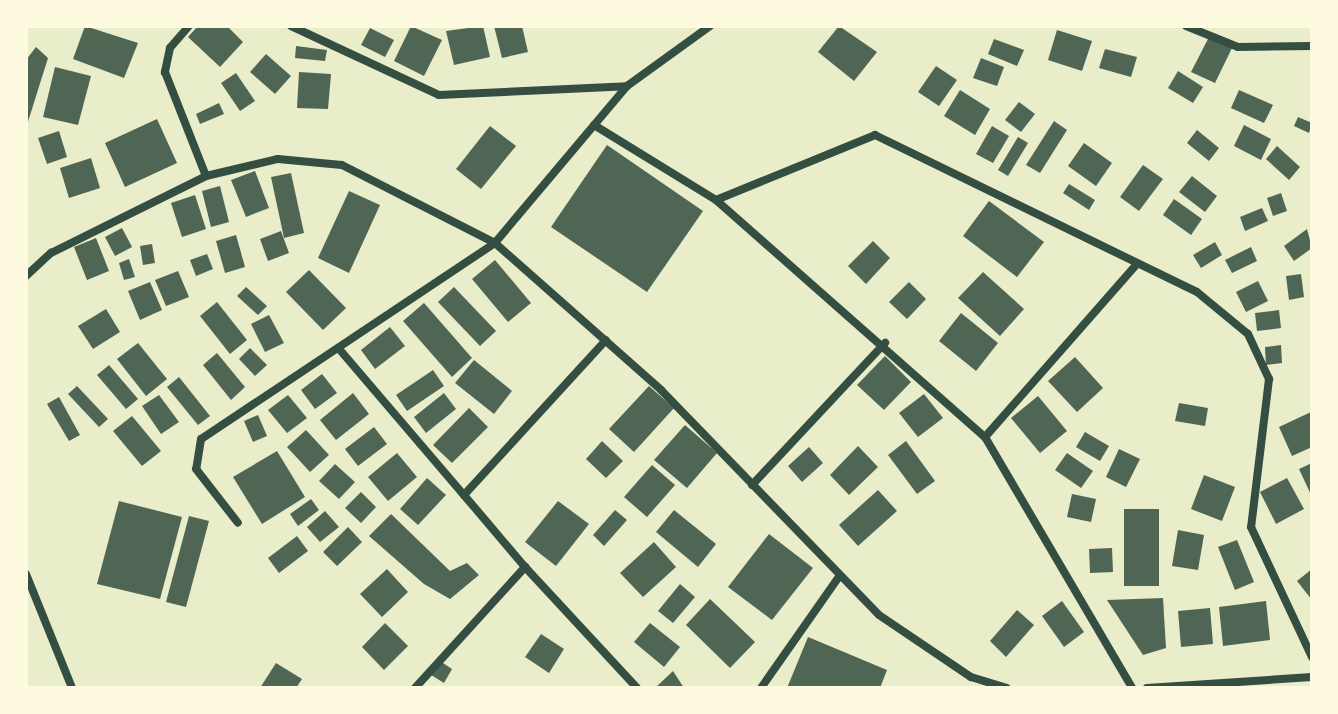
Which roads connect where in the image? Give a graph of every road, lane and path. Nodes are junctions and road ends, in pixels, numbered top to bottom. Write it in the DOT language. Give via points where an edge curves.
graph roads {
  1 [pos="189,26"];
  2 [pos="291,26"];
  3 [pos="710,26"];
  4 [pos="1186,26"];
  5 [pos="1312,46"];
  6 [pos="627,86"];
  7 [pos="594,125"];
  8 [pos="206,176"];
  9 [pos="716,200"];
  10 [pos="495,243"];
  11 [pos="1136,265"];
  12 [pos="26,276"];
  13 [pos="606,340"];
  14 [pos="885,343"];
  15 [pos="340,350"];
  16 [pos="985,437"];
  17 [pos="752,485"];
  18 [pos="464,495"];
  19 [pos="238,523"];
  20 [pos="525,567"];
  21 [pos="26,574"];
  22 [pos="838,578"];
  23 [pos="1312,657"];
  24 [pos="1312,677"];
  25 [pos="72,688"];
  26 [pos="415,688"];
  27 [pos="637,688"];
  28 [pos="761,688"];
  29 [pos="1006,688"];
  30 [pos="1132,688"];
  31 [pos="1147,688"];
  1 -- 8 [label="street" via="170,48 165,72"];
  2 -- 6 [label="street" via="439,95"];
  3 -- 6 [label="street"];
  4 -- 5 [label="street" via="1238,47"];
  6 -- 7 [label="street"];
  7 -- 9 [label="street"];
  7 -- 10 [label="street"];
  8 -- 10 [label="street" via="278,159 342,165"];
  8 -- 12 [label="street" via="51,253"];
  9 -- 11 [label="street" via="875,135"];
  9 -- 14 [label="street"];
  10 -- 13 [label="street"];
  10 -- 15 [label="street"];
  11 -- 16 [label="street"];
  11 -- 23 [label="street" via="1197,292 1248,334 1269,379 1251,527"];
  13 -- 17 [label="street"];
  13 -- 18 [label="street"];
  14 -- 16 [label="street"];
  14 -- 17 [label="street"];
  15 -- 18 [label="street"];
  15 -- 19 [label="street" via="201,439 196,469"];
  16 -- 30 [label="street"];
  17 -- 22 [label="street"];
  18 -- 20 [label="street"];
  20 -- 26 [label="street"];
  20 -- 27 [label="street"];
  21 -- 25 [label="street"];
  22 -- 28 [label="street"];
  22 -- 29 [label="street" via="927,651"];
  24 -- 31 [label="street"];
}
